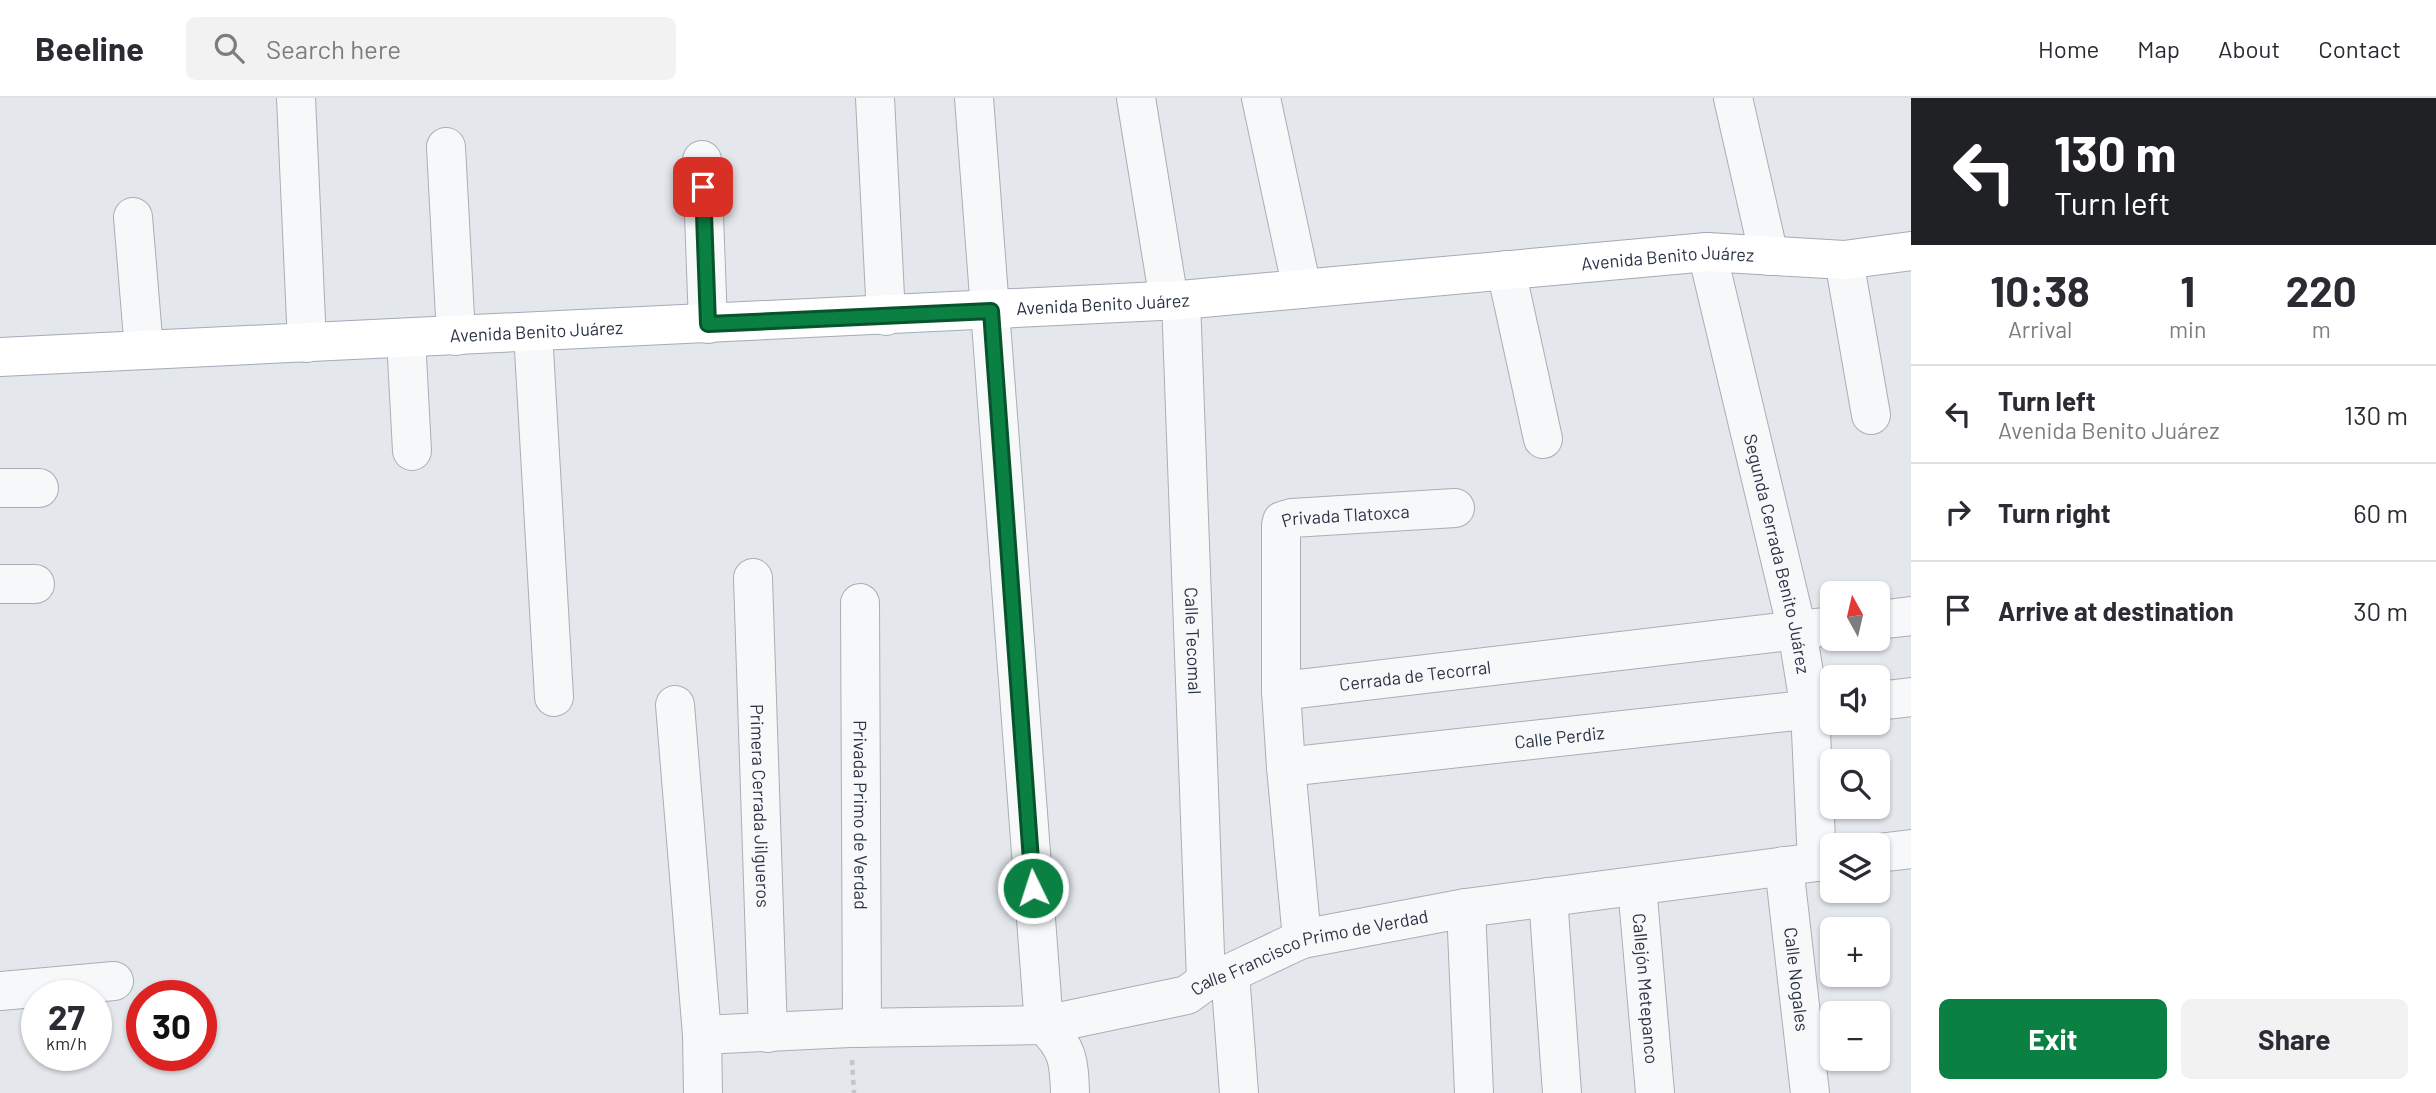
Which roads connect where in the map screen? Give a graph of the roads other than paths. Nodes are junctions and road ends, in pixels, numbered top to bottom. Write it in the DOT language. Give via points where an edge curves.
graph roads {
  1 [pos="296,98"];
  2 [pos="875,98"];
  3 [pos="974,98"];
  4 [pos="1136,98"];
  5 [pos="1261,98"];
  6 [pos="1733,98"];
  7 [pos="446,147"];
  8 [pos="702,160"];
  9 [pos="133,217"];
  10 [pos="1911,251"];
  11 [pos="1707,252"];
  12 [pos="1769,256"];
  13 [pos="1844,260"];
  14 [pos="1506,270"];
  15 [pos="1301,289"];
  16 [pos="1175,301"];
  17 [pos="991,311"];
  18 [pos="886,316"];
  19 [pos="708,324"];
  20 [pos="533,332"];
  21 [pos="456,336"];
  22 [pos="406,338"];
  23 [pos="307,343"];
  24 [pos="144,350"];
  25 [pos="0,357"];
  26 [pos="1871,415"];
  27 [pos="1544,439"];
  28 [pos="412,451"];
  29 [pos="0,488"];
  30 [pos="39,488"];
  31 [pos="1455,508"];
  32 [pos="753,578"];
  33 [pos="860,603"];
  34 [pos="1911,616"];
  35 [pos="1890,619"];
  36 [pos="1814,628"];
  37 [pos="1282,691"];
  38 [pos="554,697"];
  39 [pos="1820,697"];
  40 [pos="1911,697"];
  41 [pos="1890,700"];
  42 [pos="675,705"];
  43 [pos="1820,708"];
  44 [pos="1820,724"];
  45 [pos="1286,767"];
  46 [pos="1911,849"];
  47 [pos="1890,852"];
  48 [pos="1811,863"];
  49 [pos="1637,886"];
  50 [pos="1548,897"];
  51 [pos="1465,908"];
  52 [pos="1302,939"];
  53 [pos="1218,977"];
  54 [pos="114,981"];
  55 [pos="0,991"];
  56 [pos="1044,1026"];
  57 [pos="862,1028"];
  58 [pos="768,1033"];
  59 [pos="702,1035"];
  60 [pos="703,1093"];
  61 [pos="1070,1093"];
  62 [pos="1239,1093"];
  63 [pos="1474,1093"];
  64 [pos="1562,1093"];
  65 [pos="1655,1093"];
  66 [pos="1810,1093"];
  1 -- 23 [label="street"];
  2 -- 18 [label="street"];
  3 -- 17 [label="street"];
  4 -- 16 [label="street"];
  5 -- 15 [label="street"];
  6 -- 12 [label="street"];
  7 -- 21 [label="street"];
  8 -- 19 [label="street"];
  9 -- 24 [label="street"];
  10 -- 13 [label="main road, Avenida Benito Juárez"];
  11 -- 12 [label="main road, Avenida Benito Juárez"];
  11 -- 14 [label="main road, Avenida Benito Juárez"];
  11 -- 36 [label="street, Segunda Cerrada Benito Juárez"];
  12 -- 13 [label="main road, Avenida Benito Juárez"];
  13 -- 26 [label="street"];
  14 -- 15 [label="main road, Avenida Benito Juárez"];
  14 -- 27 [label="street"];
  15 -- 16 [label="main road, Avenida Benito Juárez"];
  16 -- 17 [label="main road, Avenida Benito Juárez"];
  16 -- 53 [label="street, Calle Tecomal"];
  17 -- 18 [label="main road, Avenida Benito Juárez"];
  17 -- 56 [label="street"];
  18 -- 19 [label="main road, Avenida Benito Juárez"];
  19 -- 20 [label="main road, Avenida Benito Juárez"];
  20 -- 21 [label="main road, Avenida Benito Juárez"];
  20 -- 38 [label="street"];
  21 -- 22 [label="main road, Avenida Benito Juárez"];
  22 -- 23 [label="main road, Avenida Benito Juárez"];
  22 -- 28 [label="street"];
  23 -- 24 [label="main road, Avenida Benito Juárez"];
  24 -- 25 [label="main road, Avenida Benito Juárez"];
  29 -- 30 [label="street"];
  31 -- 37 [label="street, Privada Tlatoxca" via="1282,522"];
  32 -- 58 [label="street, Primera Cerrada Jilgueros"];
  33 -- 57 [label="street, Privada Primo de Verdad"];
  34 -- 35 [label="street"];
  36 -- 37 [label="street, Cerrada de Tecorral"];
  36 -- 39 [label="street, Segunda Cerrada Benito Juárez"];
  37 -- 45 [label="street"];
  40 -- 41 [label="street"];
  42 -- 59 [label="street"];
  43 -- 45 [label="street, Calle Perdiz"];
  44 -- 48 [label="street, Segunda Cerrada Benito Juárez"];
  45 -- 52 [label="street"];
  46 -- 47 [label="street"];
  48 -- 49 [label="street, Calle Francisco Primo de Verdad"];
  48 -- 66 [label="street, Calle Nogales"];
  49 -- 50 [label="street, Calle Francisco Primo de Verdad"];
  49 -- 65 [label="street, Callejón Metepanco"];
  50 -- 51 [label="street, Calle Francisco Primo de Verdad"];
  50 -- 64 [label="street"];
  51 -- 52 [label="street, Calle Francisco Primo de Verdad"];
  51 -- 63 [label="street"];
  52 -- 53 [label="street, Calle Francisco Primo de Verdad"];
  53 -- 56 [label="street, Calle Francisco Primo de Verdad" via="1187,995"];
  53 -- 62 [label="street, Calle Tecomal"];
  54 -- 55 [label="street"];
  56 -- 57 [label="street, Calle Francisco Primo de Verdad"];
  56 -- 61 [label="street" via="1059,1040 1069,1061"];
  57 -- 58 [label="street, Calle Francisco Primo de Verdad"];
  58 -- 59 [label="street, Calle Francisco Primo de Verdad"];
  59 -- 60 [label="street"];
}
